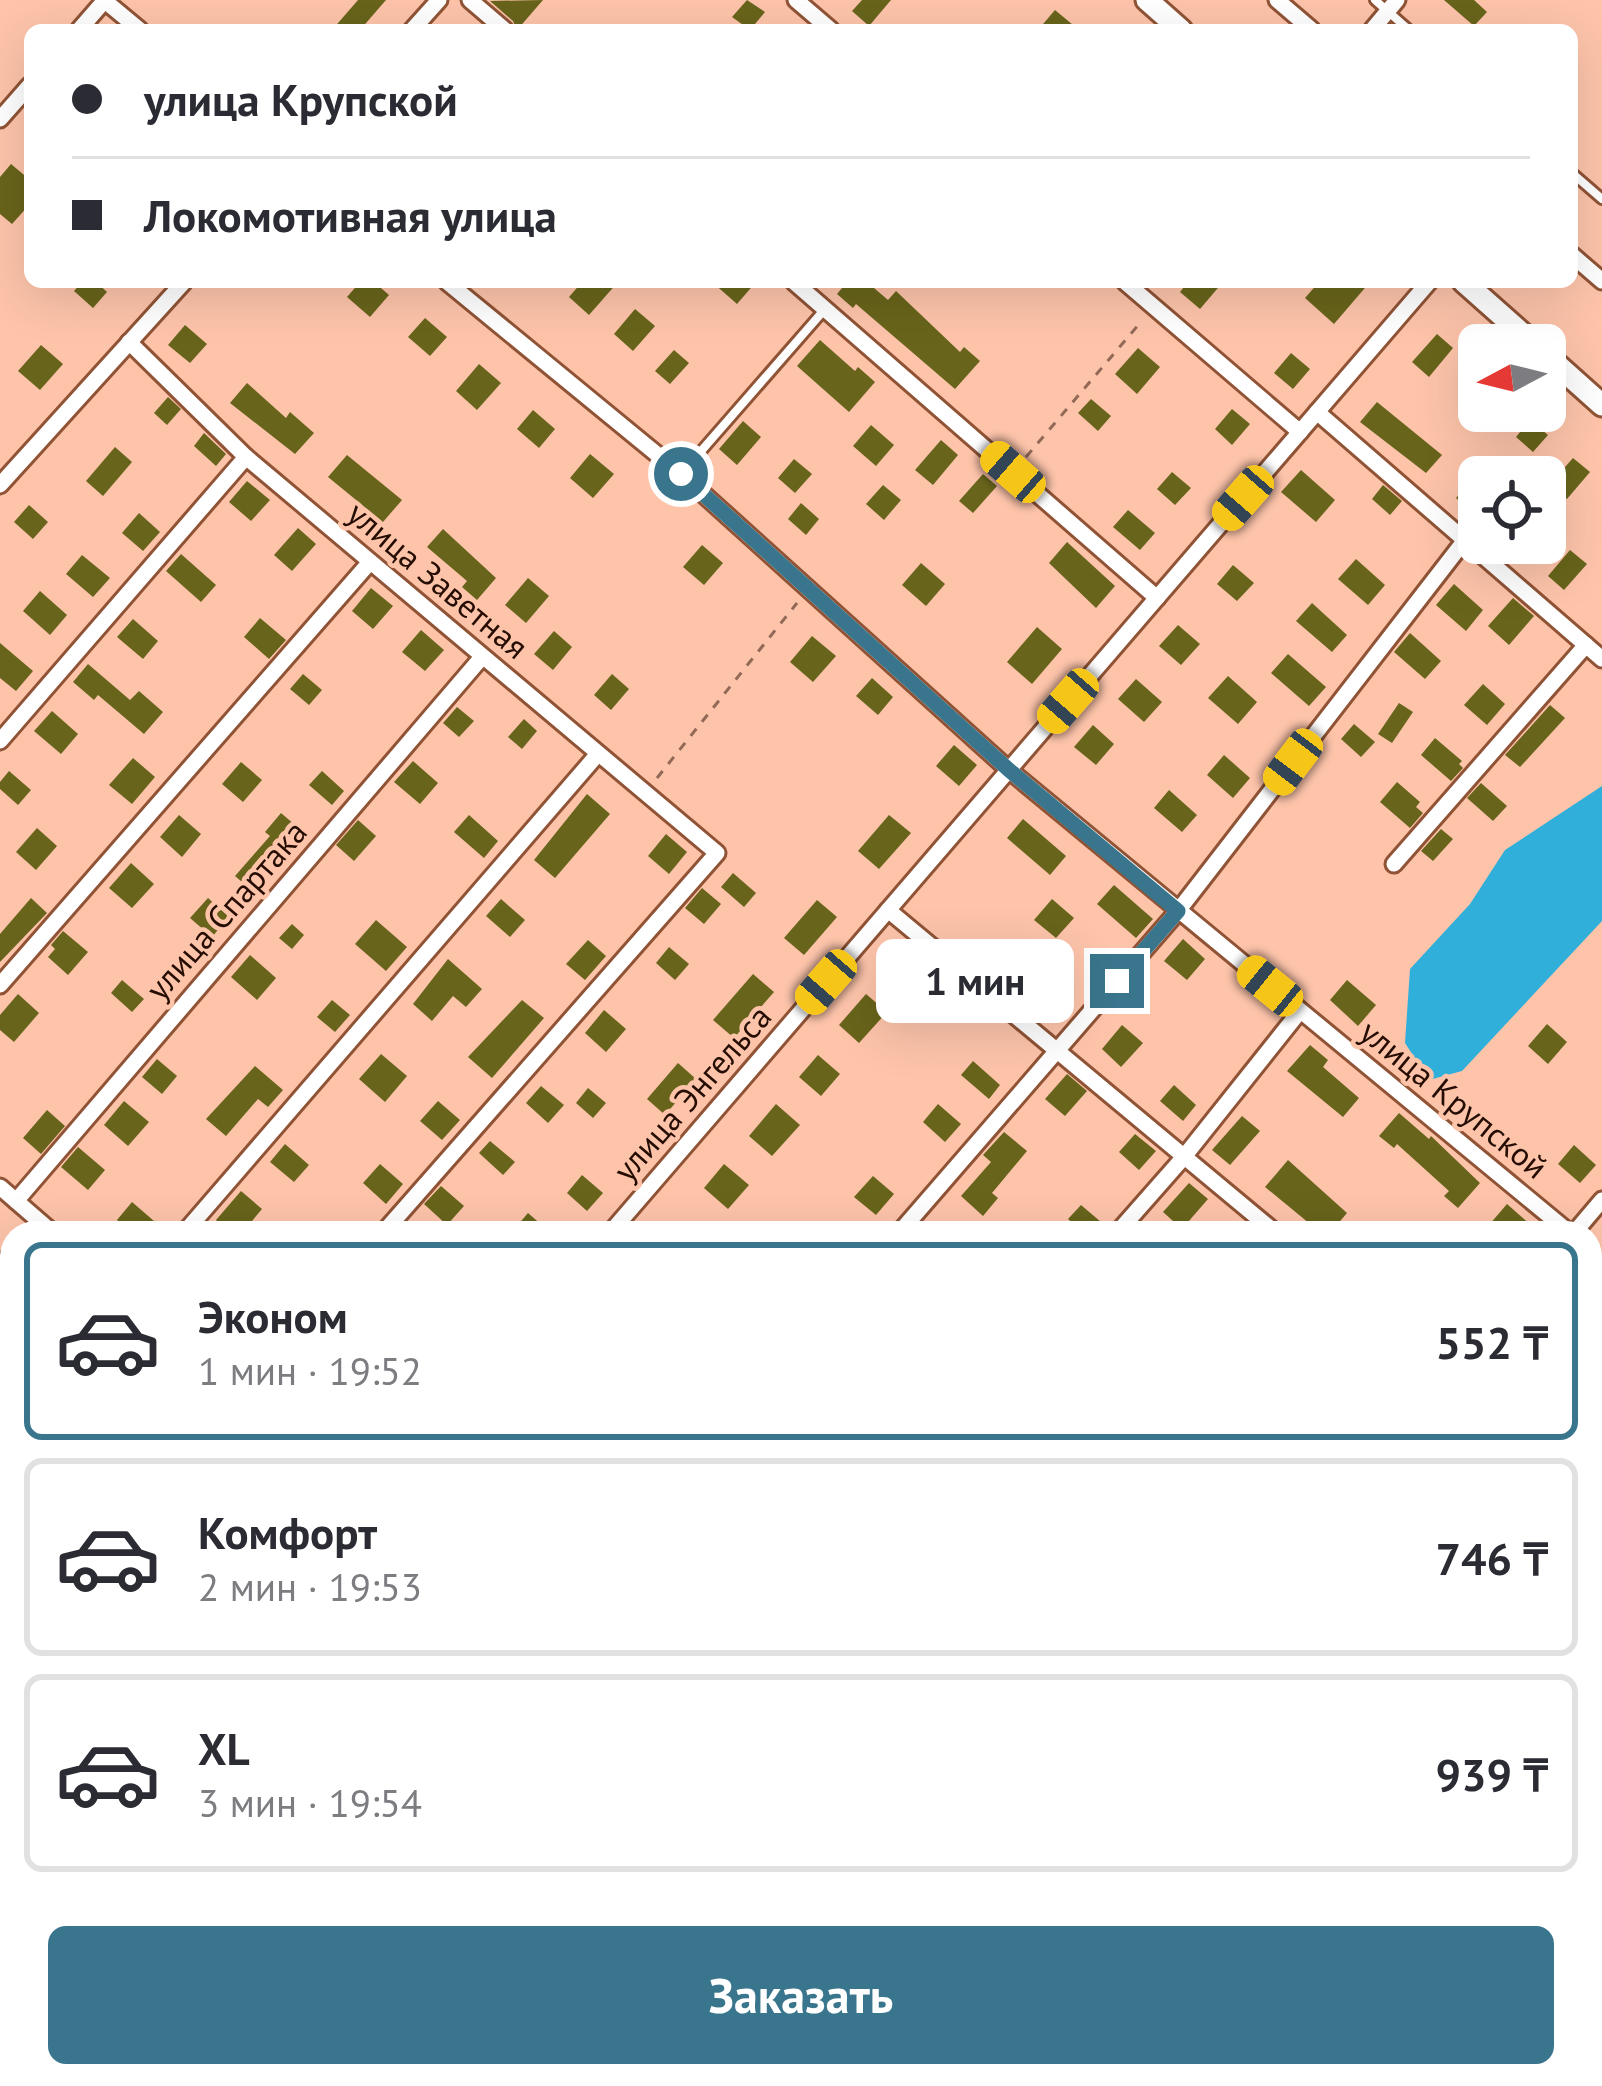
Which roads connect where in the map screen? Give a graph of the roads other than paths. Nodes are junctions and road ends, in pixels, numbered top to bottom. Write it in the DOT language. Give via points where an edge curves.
graph roads {
  1 [pos="105,0"];
  2 [pos="440,0"];
  3 [pos="470,0"];
  4 [pos="796,0"];
  5 [pos="1147,0"];
  6 [pos="1277,0"];
  7 [pos="84,24"];
  8 [pos="133,24"];
  9 [pos="418,24"];
  10 [pos="498,24"];
  11 [pos="824,24"];
  12 [pos="1174,24"];
  13 [pos="1305,24"];
  14 [pos="24,92"];
  15 [pos="0,119"];
  16 [pos="1578,178"];
  17 [pos="1602,199"];
  18 [pos="1578,260"];
  19 [pos="1602,281"];
  20 [pos="179,288"];
  21 [pos="454,288"];
  22 [pos="801,288"];
  23 [pos="1132,288"];
  24 [pos="1424,288"];
  25 [pos="1471,288"];
  26 [pos="825,309"];
  27 [pos="1511,324"];
  28 [pos="129,343"];
  29 [pos="1566,373"];
  30 [pos="1602,405"];
  31 [pos="1317,412"];
  32 [pos="1300,432"];
  33 [pos="246,457"];
  34 [pos="681,474"];
  35 [pos="0,485"];
  36 [pos="1458,533"];
  37 [pos="1458,548"];
  38 [pos="370,562"];
  39 [pos="1494,564"];
  40 [pos="1157,598"];
  41 [pos="1586,645"];
  42 [pos="482,657"];
  43 [pos="1602,659"];
  44 [pos="0,741"];
  45 [pos="597,755"];
  46 [pos="1009,770"];
  47 [pos="1394,864"];
  48 [pos="888,910"];
  49 [pos="1178,911"];
  50 [pos="0,985"];
  51 [pos="1300,1011"];
  52 [pos="1056,1052"];
  53 [pos="1184,1157"];
  54 [pos="0,1187"];
  55 [pos="16,1201"];
  56 [pos="34,1221"];
  57 [pos="194,1221"];
  58 [pos="394,1221"];
  59 [pos="620,1221"];
  60 [pos="909,1221"];
  61 [pos="1128,1221"];
  62 [pos="1261,1221"];
  63 [pos="1557,1221"];
  1 -- 7 [label="street"];
  1 -- 8 [label="street"];
  2 -- 9 [label="street"];
  3 -- 10 [label="street"];
  4 -- 11 [label="street"];
  5 -- 12 [label="street"];
  6 -- 13 [label="street"];
  14 -- 15 [label="street"];
  16 -- 17 [label="lane"];
  18 -- 19 [label="street"];
  20 -- 28 [label="street"];
  21 -- 34 [label="street, улица Крупской"];
  22 -- 26 [label="street"];
  23 -- 32 [label="street"];
  24 -- 31 [label="street, улица Энгельса"];
  25 -- 27 [label="street"];
  26 -- 34 [label="lane"];
  26 -- 40 [label="street"];
  28 -- 33 [label="street, улица Заветная"];
  28 -- 35 [label="street"];
  29 -- 30 [label="street"];
  31 -- 32 [label="street, улица Энгельса"];
  31 -- 36 [label="street"];
  32 -- 40 [label="street, улица Энгельса"];
  33 -- 38 [label="street, улица Заветная"];
  33 -- 44 [label="street"];
  34 -- 46 [label="street, улица Крупской"];
  37 -- 49 [label="street"];
  38 -- 42 [label="street, улица Заветная"];
  38 -- 50 [label="street"];
  39 -- 41 [label="street"];
  40 -- 46 [label="street, улица Энгельса"];
  41 -- 43 [label="street"];
  41 -- 47 [label="street"];
  42 -- 45 [label="street, улица Заветная"];
  42 -- 55 [label="street, улица Спартака"];
  45 -- 57 [label="street"];
  45 -- 58 [label="street, улица Заветная" via="717,853"];
  46 -- 48 [label="street, улица Энгельса"];
  46 -- 49 [label="street, улица Крупской"];
  48 -- 52 [label="street"];
  48 -- 59 [label="street, улица Энгельса"];
  49 -- 51 [label="street, улица Крупской"];
  49 -- 52 [label="street"];
  51 -- 53 [label="street"];
  51 -- 63 [label="street, улица Крупской"];
  52 -- 53 [label="street"];
  52 -- 60 [label="street"];
  53 -- 61 [label="street"];
  53 -- 62 [label="street"];
  54 -- 55 [label="street"];
  55 -- 56 [label="street"];
}
